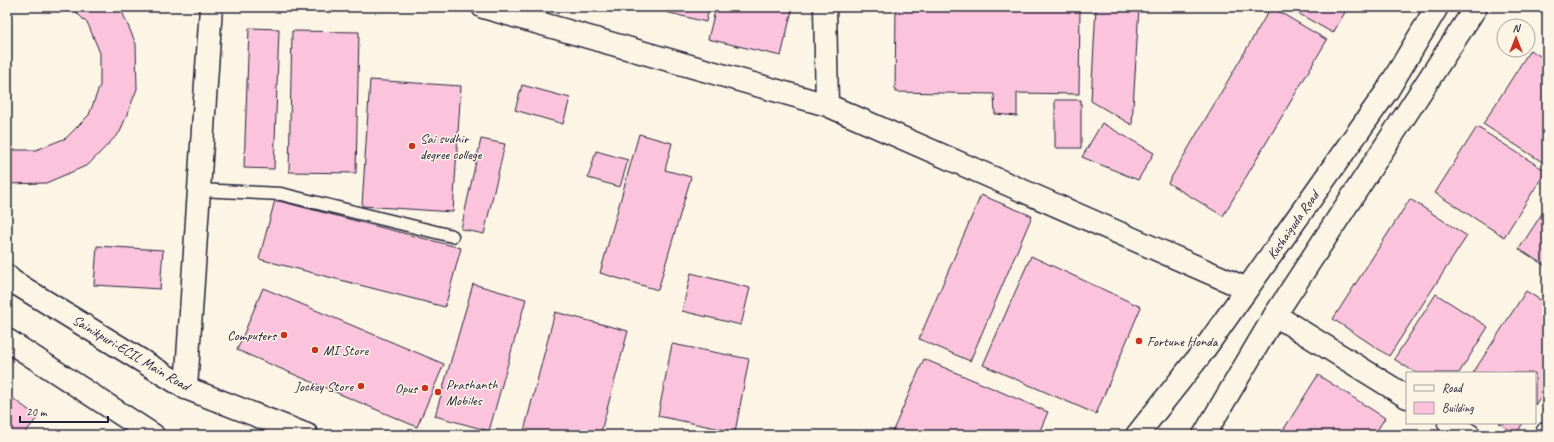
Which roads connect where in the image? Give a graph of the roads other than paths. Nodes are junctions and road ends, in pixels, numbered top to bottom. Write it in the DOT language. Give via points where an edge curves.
graph roads {
  1 [pos="211,7"];
  2 [pos="483,7"];
  3 [pos="825,7"];
  4 [pos="1437,7"];
  5 [pos="1476,7"];
  6 [pos="827,105"];
  7 [pos="199,190"];
  8 [pos="452,236"];
  9 [pos="7,276"];
  10 [pos="1247,289"];
  11 [pos="1275,316"];
  12 [pos="7,340"];
  13 [pos="186,388"];
  14 [pos="1406,396"];
  15 [pos="1451,424"];
  16 [pos="153,435"];
  17 [pos="307,435"];
  18 [pos="1137,435"];
  19 [pos="1204,435"];
  20 [pos="1469,435"];
  1 -- 7 [label="main road"];
  2 -- 6 [label="main road"];
  3 -- 6 [label="main road"];
  4 -- 10 [label="main road, Kushaiguda Road" via="1387,91"];
  5 -- 11 [label="main road"];
  6 -- 10 [label="main road"];
  7 -- 8 [label="lane" via="281,194"];
  7 -- 13 [label="main road"];
  9 -- 13 [label="main road, Sainikpuri-ECIL Main Road"];
  10 -- 18 [label="main road, Kushaiguda Road" via="1201,354"];
  11 -- 14 [label="main road"];
  11 -- 19 [label="main road"];
  12 -- 16 [label="main road"];
  13 -- 17 [label="main road, Sainikpuri-ECIL Main Road"];
  15 -- 20 [label="main road"];
}
